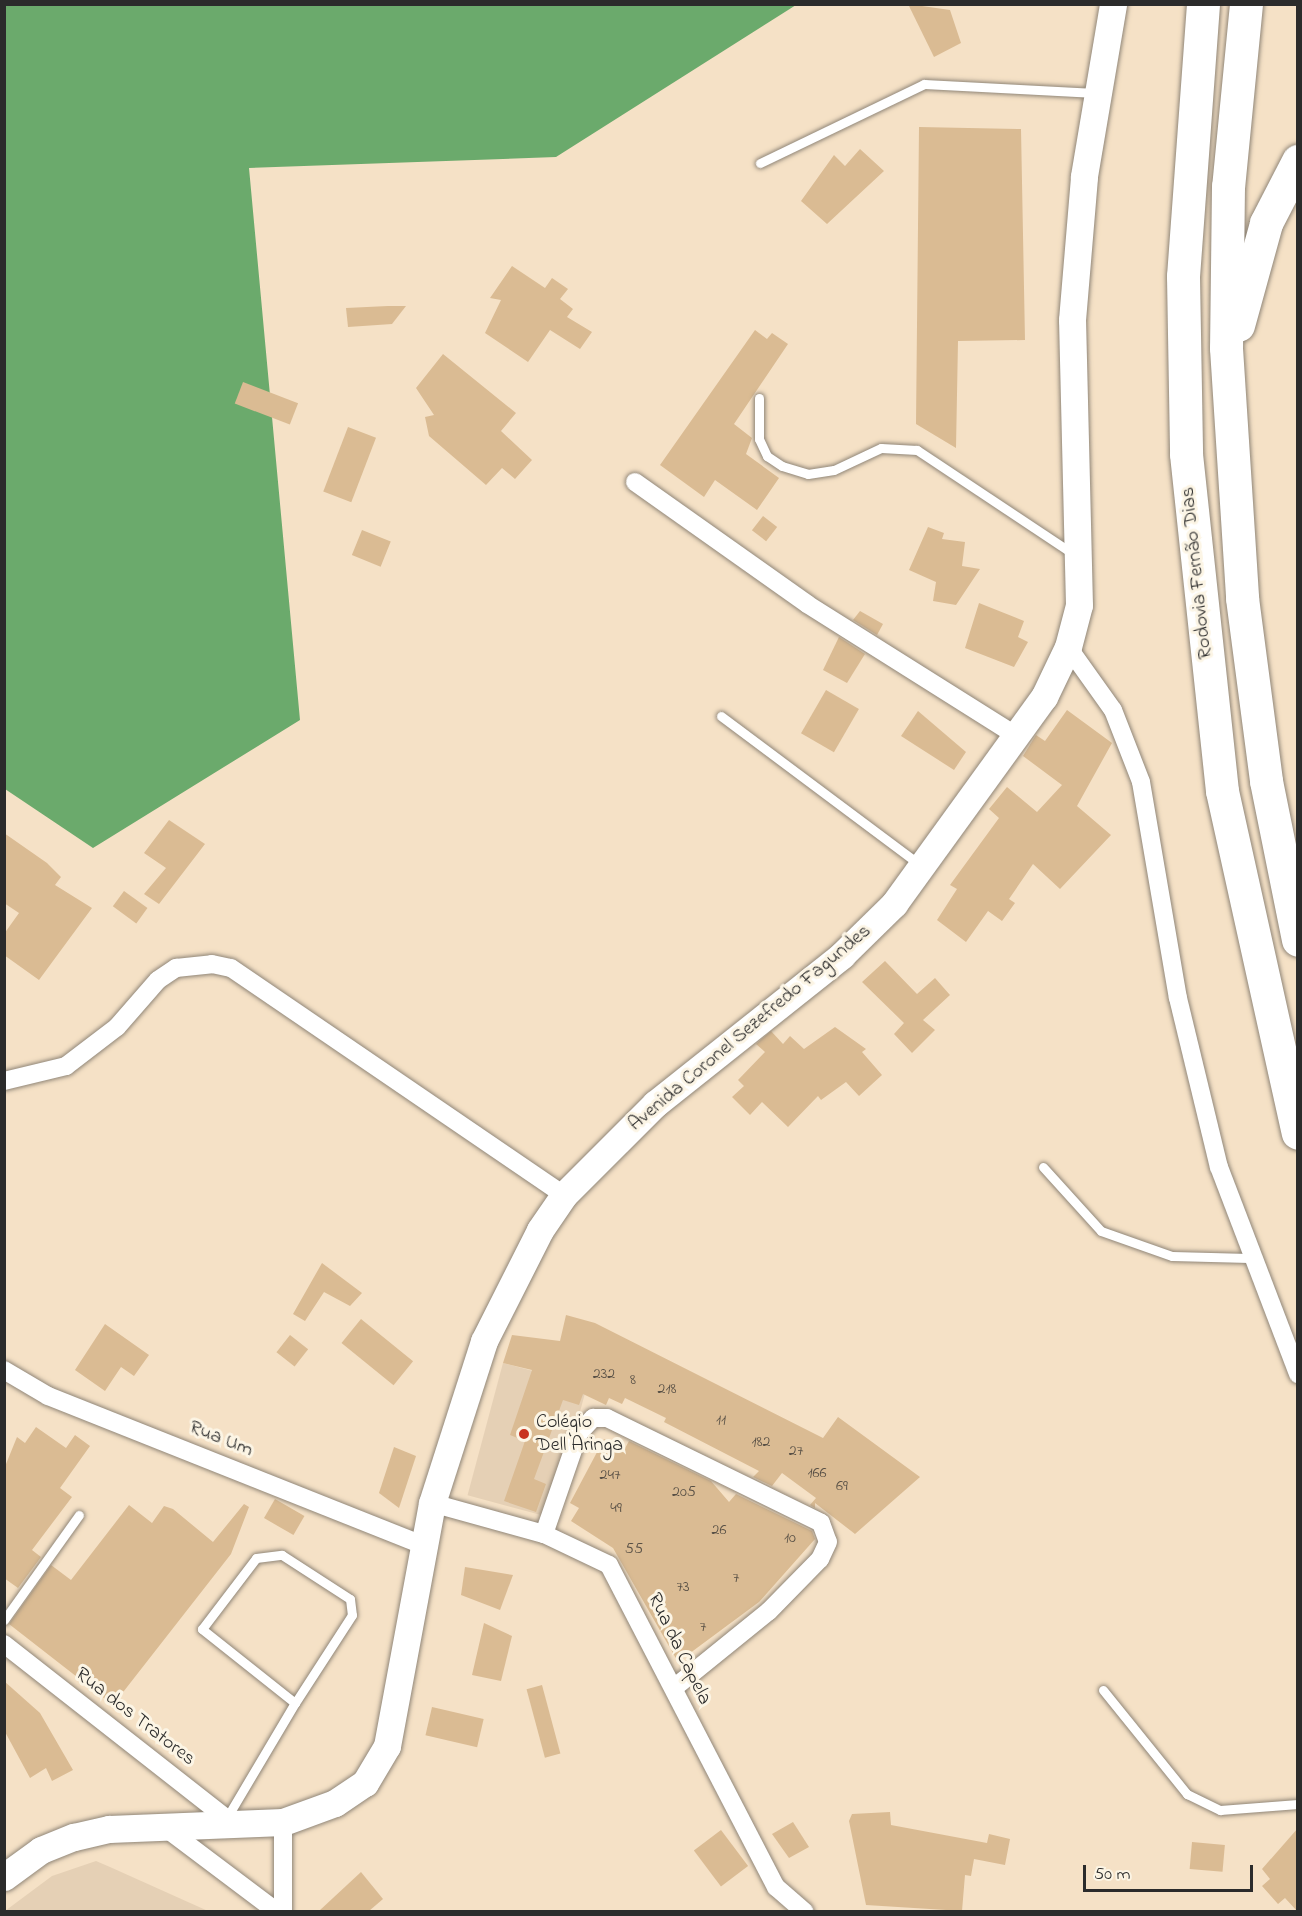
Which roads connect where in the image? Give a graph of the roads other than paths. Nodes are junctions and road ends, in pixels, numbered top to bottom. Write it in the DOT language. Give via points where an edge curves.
graph roads {
  1 [pos="1113,4"];
  2 [pos="1203,4"];
  3 [pos="1246,4"];
  4 [pos="1098,93"];
  5 [pos="1298,161"];
  6 [pos="760,164"];
  7 [pos="1226,348"];
  8 [pos="759,398"];
  9 [pos="635,482"];
  10 [pos="1082,559"];
  11 [pos="1068,647"];
  12 [pos="721,716"];
  13 [pos="1017,736"];
  14 [pos="921,866"];
  15 [pos="1298,940"];
  16 [pos="4,1081"];
  17 [pos="1298,1133"];
  18 [pos="1043,1167"];
  19 [pos="564,1195"];
  20 [pos="1249,1258"];
  21 [pos="4,1370"];
  22 [pos="1298,1374"];
  23 [pos="432,1503"];
  24 [pos="79,1515"];
  25 [pos="544,1534"];
  26 [pos="423,1545"];
  27 [pos="4,1620"];
  28 [pos="4,1644"];
  29 [pos="674,1688"];
  30 [pos="1103,1690"];
  31 [pos="295,1703"];
  32 [pos="1298,1804"];
  33 [pos="283,1821"];
  34 [pos="232,1823"];
  35 [pos="163,1826"];
  36 [pos="4,1877"];
  37 [pos="277,1911"];
  38 [pos="283,1911"];
  39 [pos="805,1911"];
  1 -- 4 [label="main road, Avenida Coronel Sezefredo Fagundes"];
  2 -- 17 [label="highway, Rodovia Fernão Dias" via="1183,276 1186,454 1222,791"];
  3 -- 7 [label="highway" via="1228,186"];
  4 -- 6 [label="lane" via="924,84"];
  4 -- 10 [label="main road, Avenida Coronel Sezefredo Fagundes" via="1084,176 1072,320"];
  5 -- 7 [label="highway" via="1266,223 1241,320"];
  7 -- 15 [label="highway" via="1242,598 1266,781"];
  8 -- 10 [label="lane" via="759,439 767,456 782,466 808,474 834,470 881,448 917,450"];
  9 -- 13 [label="street" via="807,604"];
  10 -- 11 [label="main road, Avenida Coronel Sezefredo Fagundes" via="1079,605"];
  11 -- 13 [label="main road, Avenida Coronel Sezefredo Fagundes"];
  11 -- 20 [label="street" via="1113,710 1141,782 1178,999 1219,1167"];
  12 -- 14 [label="lane"];
  13 -- 14 [label="main road, Avenida Coronel Sezefredo Fagundes"];
  14 -- 19 [label="main road, Avenida Coronel Sezefredo Fagundes" via="894,904 842,955 655,1104"];
  16 -- 19 [label="street" via="66,1066 117,1028 158,980 176,968 212,964 231,968"];
  18 -- 20 [label="lane" via="1101,1231 1172,1256"];
  19 -- 23 [label="main road, Avenida Coronel Sezefredo Fagundes" via="516,1271 484,1341"];
  20 -- 22 [label="street"];
  21 -- 26 [label="street, Rua Um" via="48,1396"];
  23 -- 25 [label="street, Rua da Capela"];
  23 -- 26 [label="main road, Avenida Coronel Sezefredo Fagundes"];
  24 -- 27 [label="lane"];
  25 -- 29 [label="street, Rua da Capela" via="609,1565"];
  25 -- 29 [label="street" via="579,1433 593,1418 608,1418 821,1523 828,1542 820,1559 769,1611"];
  26 -- 33 [label="main road, Avenida Coronel Sezefredo Fagundes" via="387,1746 379,1764 365,1783 335,1803"];
  28 -- 34 [label="street, Rua dos Tratores"];
  29 -- 39 [label="street, Rua da Capela" via="776,1887"];
  30 -- 32 [label="lane" via="1187,1794 1220,1810"];
  31 -- 31 [label="lane" via="352,1616 350,1599 282,1555 256,1558 202,1629"];
  31 -- 34 [label="lane"];
  33 -- 34 [label="main road, Avenida Coronel Sezefredo Fagundes"];
  33 -- 38 [label="street"];
  34 -- 35 [label="main road, Avenida Coronel Sezefredo Fagundes"];
  35 -- 36 [label="main road, Avenida Coronel Sezefredo Fagundes" via="74,1837 41,1850"];
  35 -- 37 [label="street"];
}
